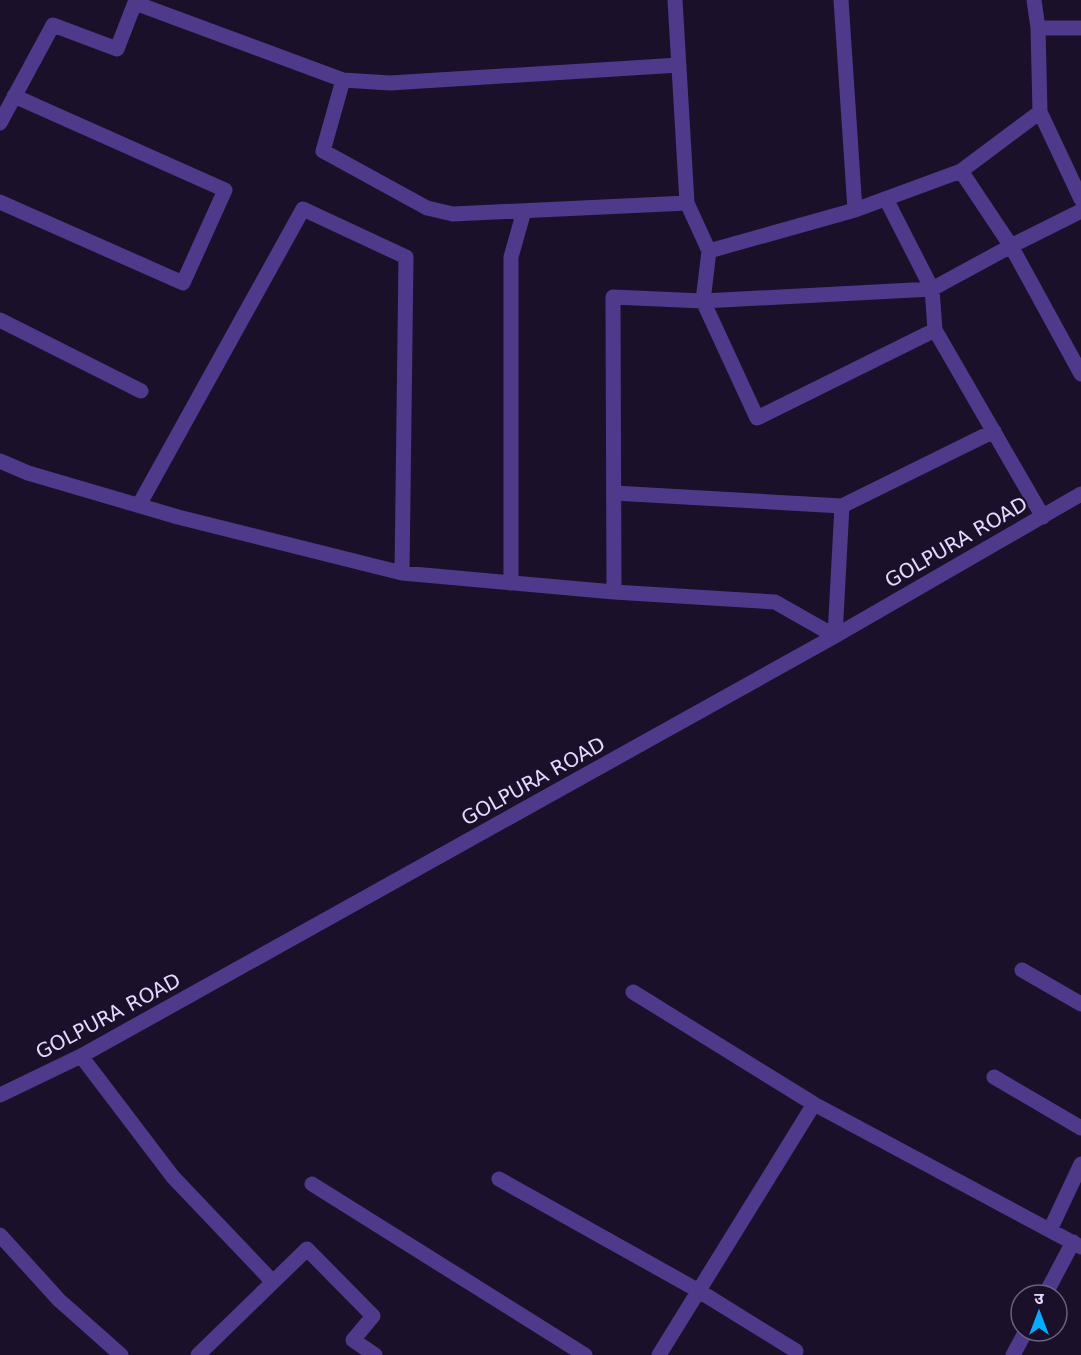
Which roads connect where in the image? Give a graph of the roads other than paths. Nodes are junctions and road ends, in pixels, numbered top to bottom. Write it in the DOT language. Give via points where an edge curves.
graph roads {
  1 [pos="675,0"];
  2 [pos="841,0"];
  3 [pos="1034,0"];
  4 [pos="135,2"];
  5 [pos="1038,28"];
  6 [pos="1081,28"];
  7 [pos="679,65"];
  8 [pos="343,80"];
  9 [pos="14,96"];
  10 [pos="1040,112"];
  11 [pos="0,123"];
  12 [pos="961,171"];
  13 [pos="886,199"];
  14 [pos="1081,199"];
  15 [pos="0,202"];
  16 [pos="687,202"];
  17 [pos="855,210"];
  18 [pos="524,211"];
  19 [pos="1081,211"];
  20 [pos="1011,246"];
  21 [pos="709,251"];
  22 [pos="932,289"];
  23 [pos="703,300"];
  24 [pos="0,320"];
  25 [pos="935,330"];
  26 [pos="1081,374"];
  27 [pos="141,391"];
  28 [pos="994,431"];
  29 [pos="0,461"];
  30 [pos="614,493"];
  31 [pos="1081,494"];
  32 [pos="139,505"];
  33 [pos="843,506"];
  34 [pos="1043,516"];
  35 [pos="402,573"];
  36 [pos="511,583"];
  37 [pos="614,592"];
  38 [pos="835,636"];
  39 [pos="1022,970"];
  40 [pos="633,992"];
  41 [pos="1081,1004"];
  42 [pos="81,1056"];
  43 [pos="994,1077"];
  44 [pos="0,1095"];
  45 [pos="814,1104"];
  46 [pos="1081,1128"];
  47 [pos="1081,1164"];
  48 [pos="499,1179"];
  49 [pos="312,1184"];
  50 [pos="1050,1230"];
  51 [pos="0,1235"];
  52 [pos="1077,1245"];
  53 [pos="273,1282"];
  54 [pos="1053,1283"];
  55 [pos="699,1291"];
  56 [pos="796,1351"];
  57 [pos="121,1355"];
  58 [pos="198,1355"];
  59 [pos="375,1355"];
  60 [pos="585,1355"];
  61 [pos="659,1355"];
  1 -- 7 [label="street"];
  2 -- 17 [label="street"];
  3 -- 5 [label="street"];
  4 -- 8 [label="street"];
  4 -- 9 [label="street" via="117,49 53,25"];
  5 -- 6 [label="street"];
  5 -- 10 [label="street"];
  7 -- 8 [label="street" via="390,83"];
  7 -- 16 [label="street"];
  8 -- 18 [label="street" via="323,151 427,208 453,214"];
  9 -- 11 [label="street"];
  9 -- 15 [label="street" via="225,190 183,283"];
  10 -- 12 [label="street"];
  10 -- 14 [label="street"];
  12 -- 13 [label="street"];
  12 -- 20 [label="street"];
  13 -- 17 [label="street"];
  13 -- 22 [label="street"];
  16 -- 18 [label="street"];
  16 -- 21 [label="street"];
  17 -- 21 [label="street"];
  18 -- 36 [label="street" via="511,257"];
  19 -- 20 [label="street"];
  20 -- 22 [label="street"];
  20 -- 26 [label="street"];
  21 -- 23 [label="street"];
  22 -- 23 [label="street"];
  22 -- 25 [label="street"];
  23 -- 25 [label="street" via="757,418"];
  23 -- 30 [label="street" via="613,297"];
  24 -- 27 [label="street"];
  25 -- 28 [label="street"];
  28 -- 33 [label="street"];
  28 -- 34 [label="street"];
  29 -- 32 [label="street"];
  30 -- 33 [label="street"];
  30 -- 37 [label="street"];
  31 -- 34 [label="street, GOLPURA ROAD"];
  32 -- 35 [label="street"];
  32 -- 35 [label="street" via="303,209 406,257"];
  33 -- 38 [label="street"];
  34 -- 38 [label="street, GOLPURA ROAD"];
  35 -- 36 [label="street"];
  36 -- 37 [label="street"];
  37 -- 38 [label="street" via="775,602"];
  38 -- 42 [label="street, GOLPURA ROAD"];
  39 -- 41 [label="street"];
  40 -- 45 [label="street"];
  42 -- 44 [label="street, GOLPURA ROAD"];
  42 -- 53 [label="street" via="174,1177"];
  43 -- 46 [label="street"];
  45 -- 50 [label="street"];
  45 -- 55 [label="street"];
  47 -- 50 [label="street"];
  48 -- 55 [label="street"];
  49 -- 60 [label="street"];
  50 -- 52 [label="street"];
  51 -- 57 [label="street" via="58,1300"];
  52 -- 54 [label="street"];
  53 -- 58 [label="street"];
  53 -- 59 [label="street" via="307,1249 373,1316 353,1340"];
  55 -- 56 [label="street"];
  55 -- 61 [label="street"];
}
